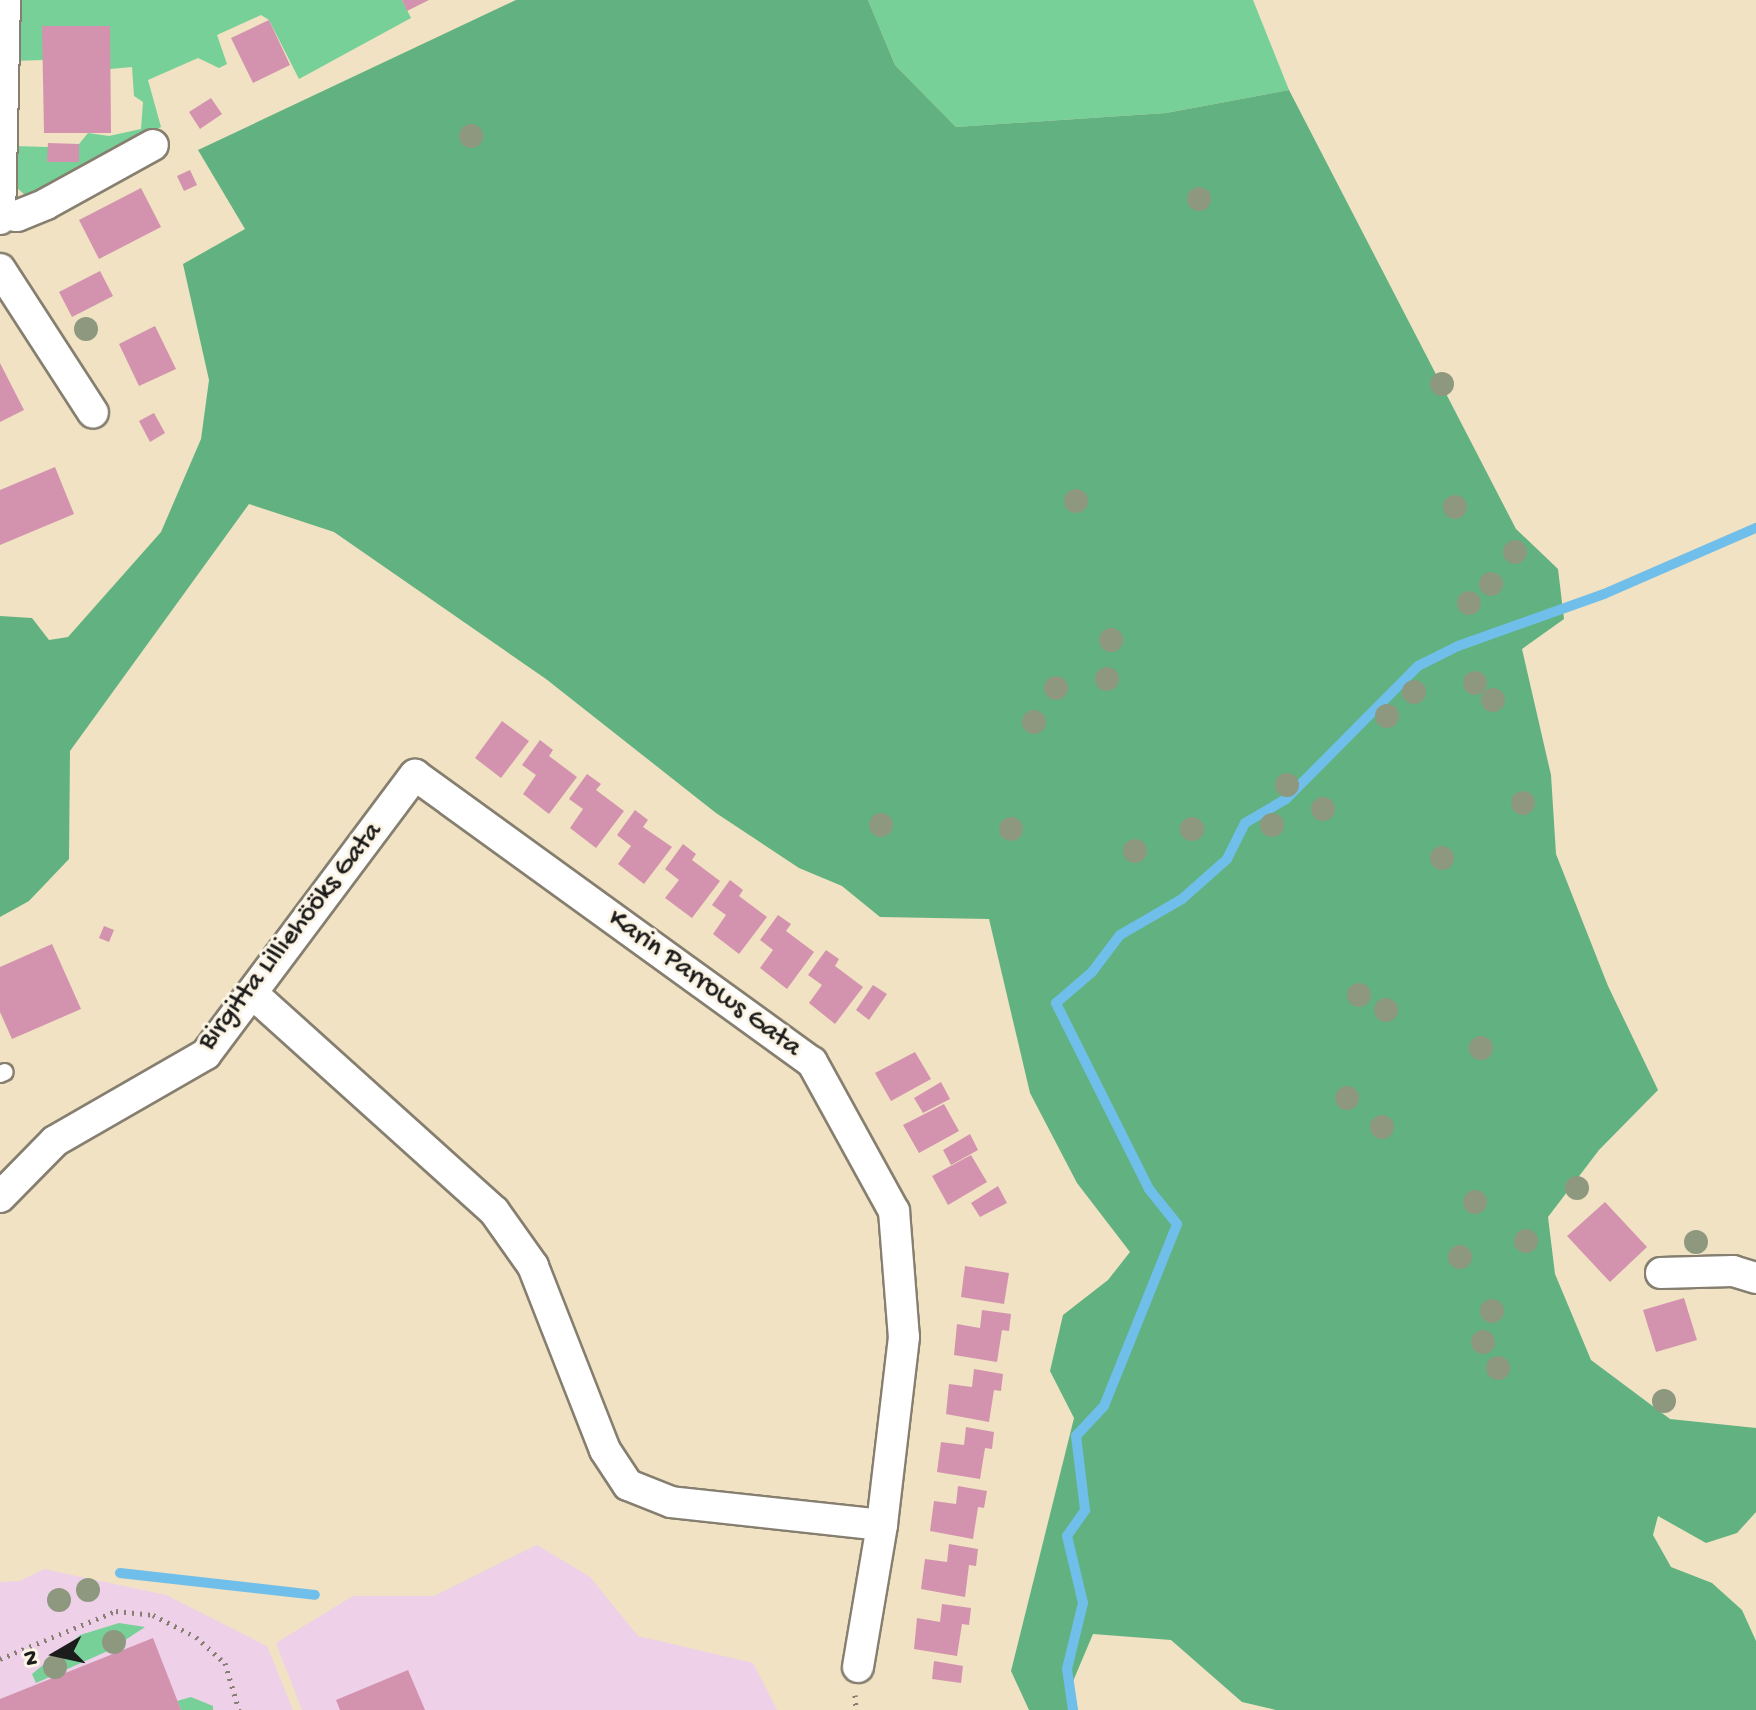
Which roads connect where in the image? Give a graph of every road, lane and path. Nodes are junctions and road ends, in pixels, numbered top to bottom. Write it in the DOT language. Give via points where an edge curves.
graph roads {
  1 [pos="5,0"];
  2 [pos="153,145"];
  3 [pos="1,217"];
  4 [pos="0,269"];
  5 [pos="93,413"];
  6 [pos="415,775"];
  7 [pos="253,994"];
  8 [pos="0,1197"];
  9 [pos="1661,1273"];
  10 [pos="1756,1278"];
  11 [pos="882,1525"];
  12 [pos="0,1659"];
  13 [pos="858,1667"];
  14 [pos="239,1710"];
  1 -- 3 [label="street"];
  2 -- 3 [label="street" via="46,204"];
  4 -- 5 [label="street"];
  6 -- 7 [label="street, Birgitta Lilliehööks Gata"];
  6 -- 11 [label="street, Karin Parrows Gata" via="812,1062 894,1211 904,1337"];
  7 -- 8 [label="street, Birgitta Lilliehööks Gata" via="206,1054 55,1141"];
  7 -- 11 [label="street" via="494,1211 533,1266 605,1450 628,1485 671,1502"];
  9 -- 10 [label="street" via="1733,1271"];
  11 -- 13 [label="street, Karin Parrows Gata"];
  12 -- 14 [label="path" via="116,1611 153,1615 196,1637 225,1663"];
}
